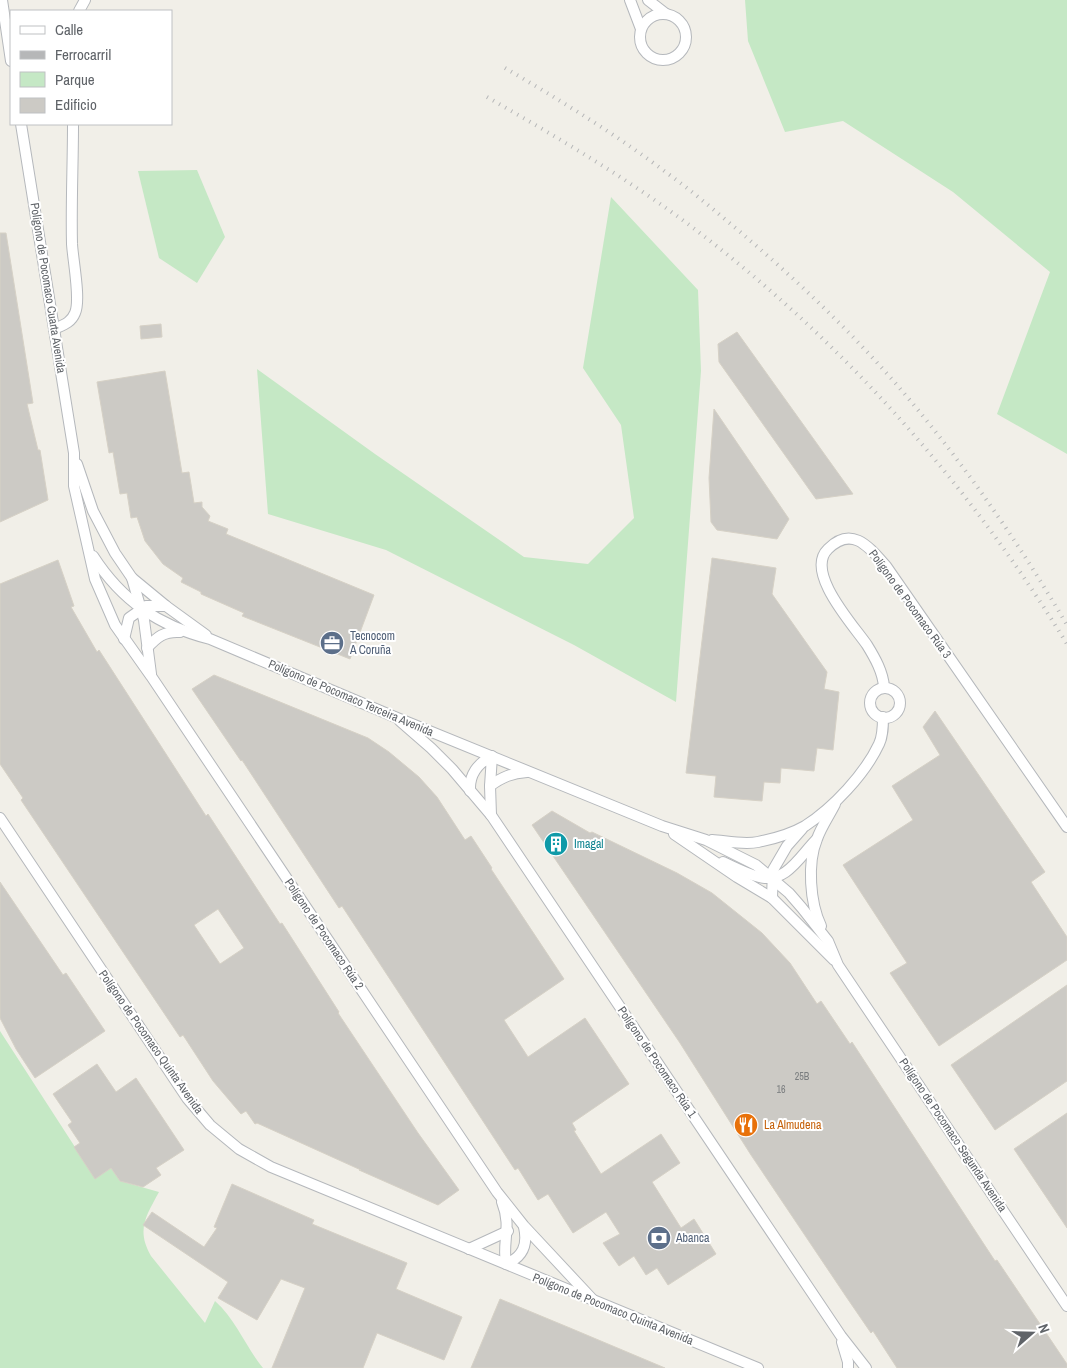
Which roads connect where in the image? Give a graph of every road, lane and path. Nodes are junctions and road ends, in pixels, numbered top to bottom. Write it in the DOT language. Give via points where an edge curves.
graph roads {
  1 [pos="2,0"];
  2 [pos="630,0"];
  3 [pos="648,0"];
  4 [pos="666,14"];
  5 [pos="641,29"];
  6 [pos="10,54"];
  7 [pos="21,125"];
  8 [pos="73,125"];
  9 [pos="54,329"];
  10 [pos="74,453"];
  11 [pos="88,549"];
  12 [pos="132,578"];
  13 [pos="166,606"];
  14 [pos="141,609"];
  15 [pos="186,633"];
  16 [pos="124,639"];
  17 [pos="210,639"];
  18 [pos="147,648"];
  19 [pos="151,676"];
  20 [pos="884,687"];
  21 [pos="396,717"];
  22 [pos="883,718"];
  23 [pos="492,756"];
  24 [pos="530,772"];
  25 [pos="490,786"];
  26 [pos="470,790"];
  27 [pos="836,801"];
  28 [pos="491,815"];
  29 [pos="0,818"];
  30 [pos="662,826"];
  31 [pos="804,826"];
  32 [pos="1067,827"];
  33 [pos="706,840"];
  34 [pos="816,840"];
  35 [pos="704,854"];
  36 [pos="773,879"];
  37 [pos="772,898"];
  38 [pos="828,941"];
  39 [pos="838,964"];
  40 [pos="497,1192"];
  41 [pos="524,1226"];
  42 [pos="508,1231"];
  43 [pos="469,1249"];
  44 [pos="506,1264"];
  45 [pos="594,1301"];
  46 [pos="1067,1306"];
  47 [pos="841,1336"];
  48 [pos="758,1368"];
  49 [pos="850,1368"];
  50 [pos="866,1368"];
  1 -- 6 [label="street"];
  2 -- 5 [label="street"];
  3 -- 4 [label="street"];
  4 -- 5 [label="street" via="648,19"];
  4 -- 5 [label="street" via="677,18 686,34 684,48 675,57 662,61 646,54 639,37"];
  7 -- 9 [label="street, Polígono de Pocomaco Cuarta Avenida"];
  8 -- 9 [label="street" via="72,244 76,313 70,321"];
  9 -- 10 [label="street, Polígono de Pocomaco Cuarta Avenida"];
  10 -- 11 [label="street, Polígono de Pocomaco Cuarta Avenida" via="74,486"];
  10 -- 12 [label="street, Polígono de Pocomaco Cuarta Avenida" via="93,511"];
  11 -- 14 [label="street, Polígono de Pocomaco Terceira Avenida" via="115,586"];
  11 -- 16 [label="street, Polígono de Pocomaco Cuarta Avenida" via="103,600"];
  12 -- 13 [label="street, Polígono de Pocomaco Terceira Avenida"];
  12 -- 14 [label="street, Polígono de Pocomaco Cuarta Avenida"];
  13 -- 14 [label="street"];
  13 -- 17 [label="street, Polígono de Pocomaco Terceira Avenida"];
  14 -- 15 [label="street, Polígono de Pocomaco Terceira Avenida"];
  14 -- 16 [label="street" via="128,618"];
  14 -- 18 [label="street, Polígono de Pocomaco Rúa 2"];
  15 -- 17 [label="street, Polígono de Pocomaco Terceira Avenida"];
  15 -- 18 [label="street, Polígono de Pocomaco Terceira Avenida" via="170,631 158,636"];
  16 -- 19 [label="street, Polígono de Pocomaco Rúa 2"];
  17 -- 21 [label="street, Polígono de Pocomaco Terceira Avenida"];
  18 -- 19 [label="street, Polígono de Pocomaco Rúa 2"];
  19 -- 40 [label="street, Polígono de Pocomaco Rúa 2"];
  20 -- 22 [label="street" via="871,696 870,704 873,712"];
  20 -- 22 [label="street, Polígono de Pocomaco Rúa 3" via="893,690 900,704 890,717"];
  20 -- 32 [label="street, Polígono de Pocomaco Rúa 3" via="880,669 868,647 822,576 825,552 835,542 852,538 866,545 886,566"];
  21 -- 23 [label="street, Polígono de Pocomaco Terceira Avenida"];
  21 -- 26 [label="street, Polígono de Pocomaco Rúa 1" via="431,748"];
  22 -- 27 [label="street" via="880,743 864,769"];
  23 -- 24 [label="street, Polígono de Pocomaco Terceira Avenida"];
  23 -- 25 [label="street"];
  23 -- 26 [label="street" via="474,770"];
  24 -- 25 [label="street" via="514,773"];
  24 -- 30 [label="street, Polígono de Pocomaco Terceira Avenida"];
  25 -- 28 [label="street"];
  26 -- 28 [label="street, Polígono de Pocomaco Rúa 1"];
  27 -- 31 [label="street"];
  27 -- 34 [label="street"];
  28 -- 47 [label="street, Polígono de Pocomaco Rúa 1"];
  29 -- 43 [label="street, Polígono de Pocomaco Quinta Avenida" via="187,1098 210,1125 239,1149 271,1167"];
  30 -- 33 [label="street, Polígono de Pocomaco Terceira Avenida"];
  30 -- 35 [label="street, Polígono de Pocomaco Segunda Avenida"];
  31 -- 33 [label="street" via="756,843"];
  31 -- 36 [label="street" via="787,846 773,870"];
  33 -- 36 [label="street, Polígono de Pocomaco Segunda Avenida" via="756,865"];
  34 -- 36 [label="street" via="794,866"];
  34 -- 38 [label="street" via="812,890 816,916"];
  35 -- 36 [label="street" via="758,877"];
  35 -- 37 [label="street, Polígono de Pocomaco Segunda Avenida"];
  36 -- 37 [label="street"];
  36 -- 38 [label="street, Polígono de Pocomaco Segunda Avenida"];
  37 -- 39 [label="street, Polígono de Pocomaco Segunda Avenida"];
  38 -- 39 [label="street, Polígono de Pocomaco Segunda Avenida"];
  39 -- 46 [label="street, Polígono de Pocomaco Segunda Avenida"];
  40 -- 41 [label="street, Polígono de Pocomaco Rúa 2"];
  40 -- 42 [label="street, Polígono de Pocomaco Rúa 2" via="506,1212"];
  41 -- 44 [label="street" via="526,1238 523,1248 517,1260"];
  41 -- 45 [label="street, Polígono de Pocomaco Rúa 2"];
  42 -- 43 [label="street"];
  42 -- 44 [label="street, Polígono de Pocomaco Rúa 2" via="504,1252"];
  43 -- 44 [label="street, Polígono de Pocomaco Quinta Avenida"];
  44 -- 45 [label="street, Polígono de Pocomaco Quinta Avenida"];
  45 -- 48 [label="street, Polígono de Pocomaco Quinta Avenida"];
  47 -- 49 [label="street, Polígono de Pocomaco Rúa 1"];
  47 -- 50 [label="street, Polígono de Pocomaco Rúa 1"];
  49 -- 50 [label="street, Polígono de Pocomaco Rúa 1" via="857,1365"];
}
